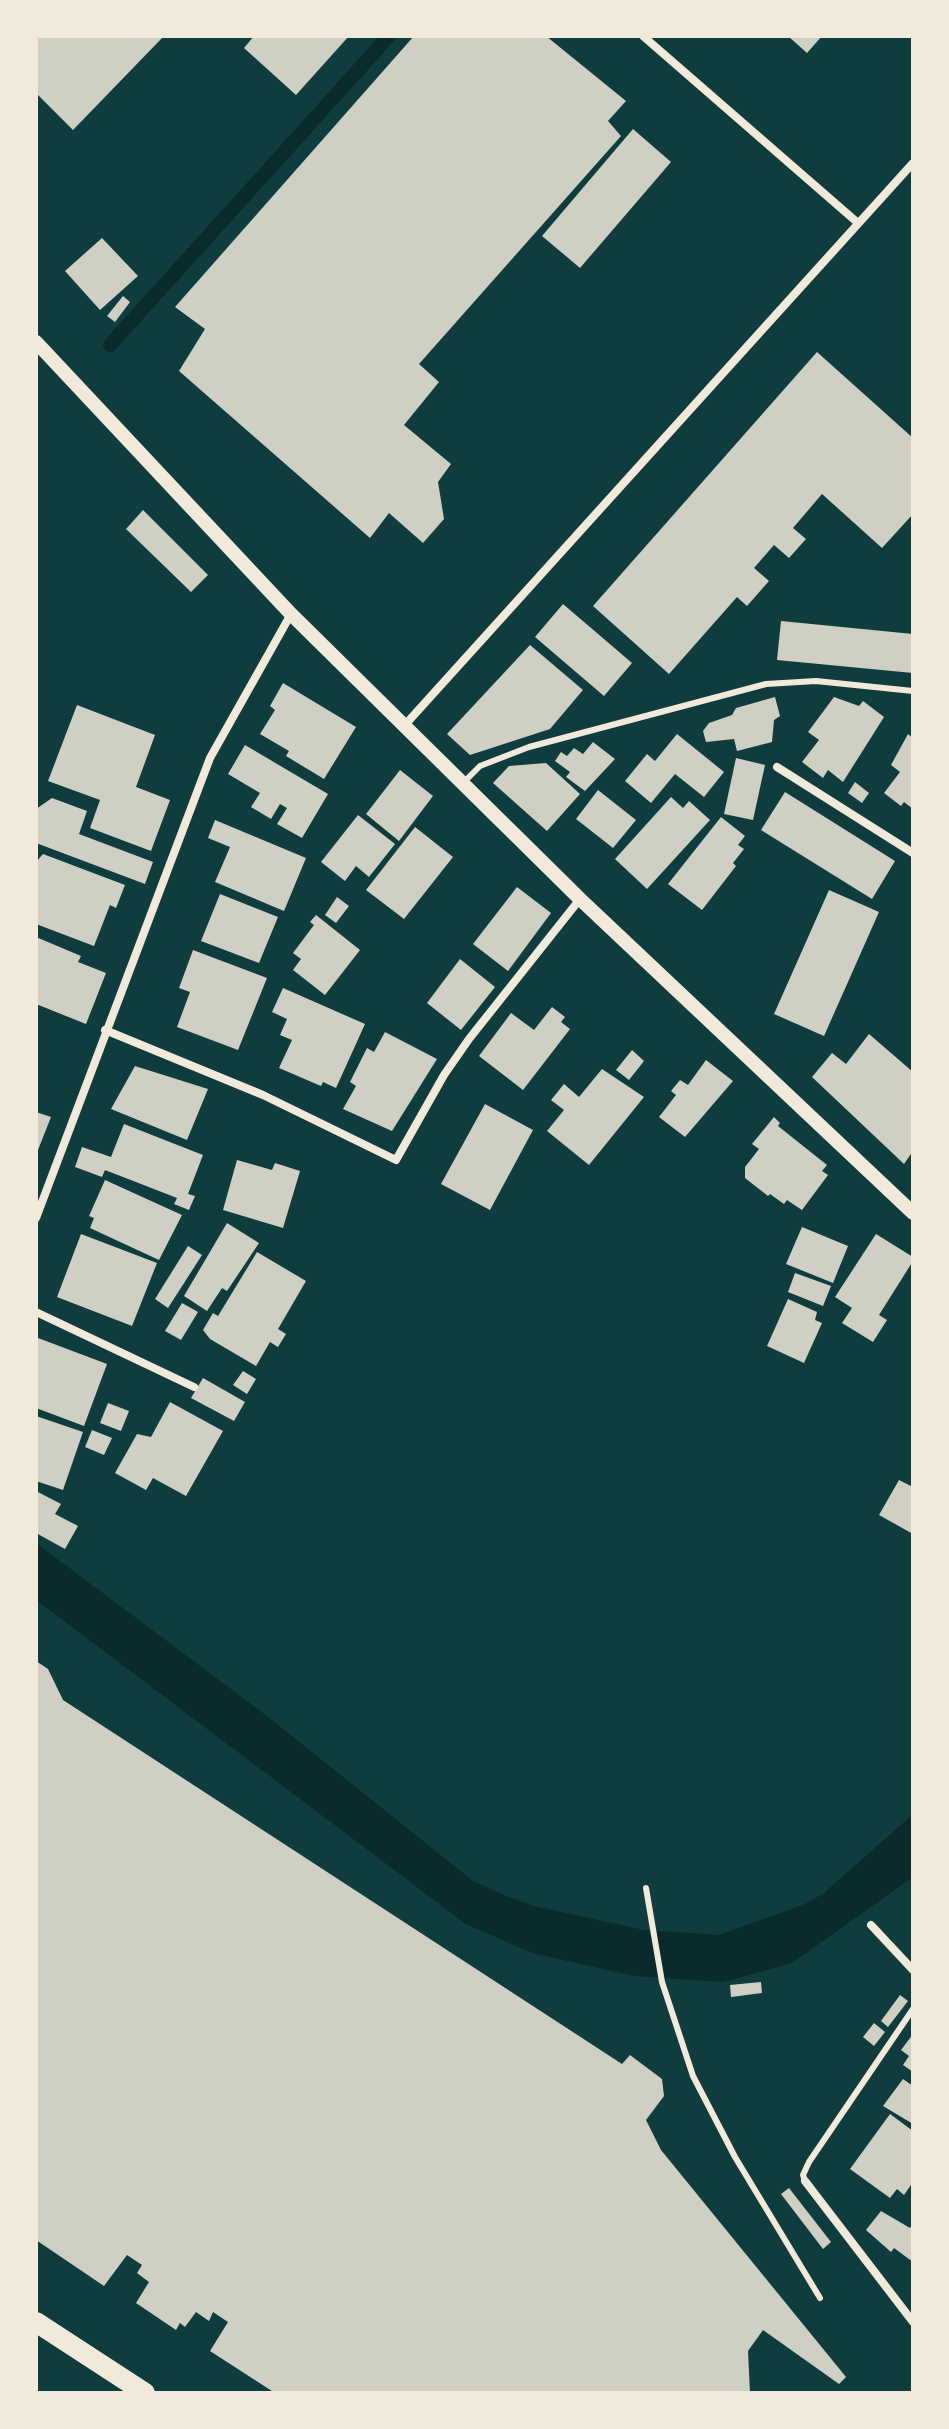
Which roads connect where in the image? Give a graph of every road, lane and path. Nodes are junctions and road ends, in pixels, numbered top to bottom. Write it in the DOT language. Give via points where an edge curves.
graph roads {
  1 [pos="643,36"];
  2 [pos="913,163"];
  3 [pos="858,223"];
  4 [pos="36,342"];
  5 [pos="291,614"];
  6 [pos="913,691"];
  7 [pos="404,726"];
  8 [pos="777,767"];
  9 [pos="462,784"];
  10 [pos="913,853"];
  11 [pos="580,899"];
  12 [pos="105,1030"];
  13 [pos="911,1206"];
  14 [pos="36,1218"];
  15 [pos="36,1312"];
  16 [pos="194,1387"];
  17 [pos="647,1892"];
  18 [pos="871,1925"];
  19 [pos="913,1970"];
  20 [pos="913,2009"];
  21 [pos="805,2181"];
  22 [pos="820,2298"];
  23 [pos="36,2322"];
  24 [pos="913,2322"];
  25 [pos="145,2393"];
  1 -- 3 [label="street"];
  2 -- 3 [label="street"];
  3 -- 7 [label="street"];
  4 -- 5 [label="street"];
  5 -- 7 [label="street"];
  5 -- 12 [label="street" via="210,758"];
  6 -- 9 [label="lane" via="816,681 766,684 529,747 480,766"];
  7 -- 9 [label="street"];
  8 -- 10 [label="street"];
  9 -- 11 [label="street"];
  11 -- 12 [label="street" via="469,1039 396,1160 263,1095"];
  11 -- 13 [label="street"];
  12 -- 14 [label="street"];
  15 -- 16 [label="street"];
  17 -- 22 [label="lane" via="662,1982 693,2076"];
  18 -- 19 [label="street"];
  20 -- 21 [label="lane" via="809,2162"];
  21 -- 24 [label="street"];
  23 -- 25 [label="main road"];
}
